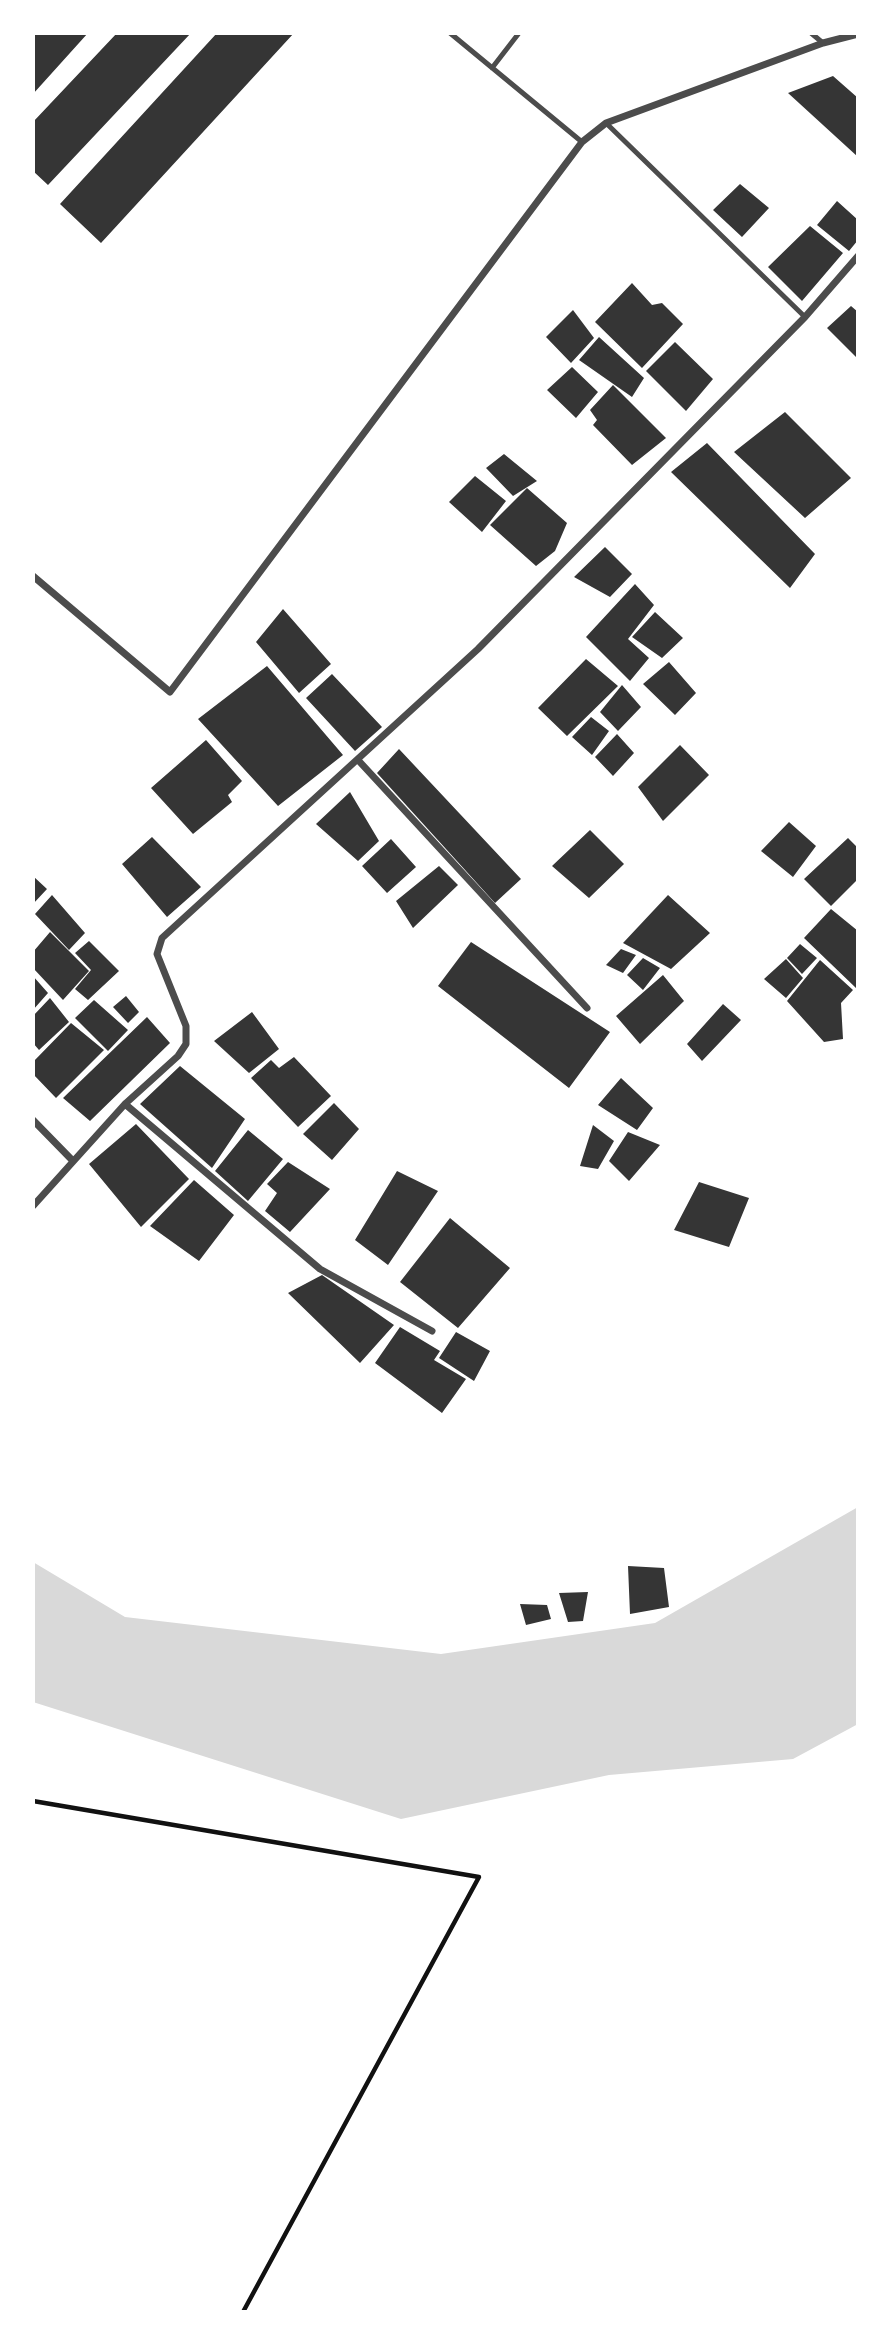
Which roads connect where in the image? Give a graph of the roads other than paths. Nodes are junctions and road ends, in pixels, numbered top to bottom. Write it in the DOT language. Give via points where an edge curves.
graph roads {
  1 [pos="450,33"];
  2 [pos="519,33"];
  3 [pos="811,33"];
  4 [pos="858,34"];
  5 [pos="823,43"];
  6 [pos="492,68"];
  7 [pos="606,123"];
  8 [pos="582,142"];
  9 [pos="858,256"];
  10 [pos="805,317"];
  11 [pos="33,576"];
  12 [pos="358,760"];
  13 [pos="587,1008"];
  14 [pos="125,1104"];
  15 [pos="33,1120"];
  16 [pos="73,1161"];
  17 [pos="33,1206"];
  18 [pos="432,1331"];
  1 -- 6 [label="lane"];
  2 -- 6 [label="lane"];
  3 -- 5 [label="lane"];
  4 -- 5 [label="street"];
  5 -- 7 [label="street"];
  6 -- 8 [label="lane"];
  7 -- 8 [label="street"];
  7 -- 10 [label="lane"];
  8 -- 11 [label="street" via="170,692"];
  9 -- 10 [label="street"];
  10 -- 12 [label="street" via="513,615"];
  12 -- 13 [label="street"];
  12 -- 14 [label="street" via="162,938 156,954 186,1026 186,1044"];
  14 -- 16 [label="street"];
  14 -- 18 [label="street" via="320,1269"];
  15 -- 16 [label="street"];
  16 -- 17 [label="street"];
}
